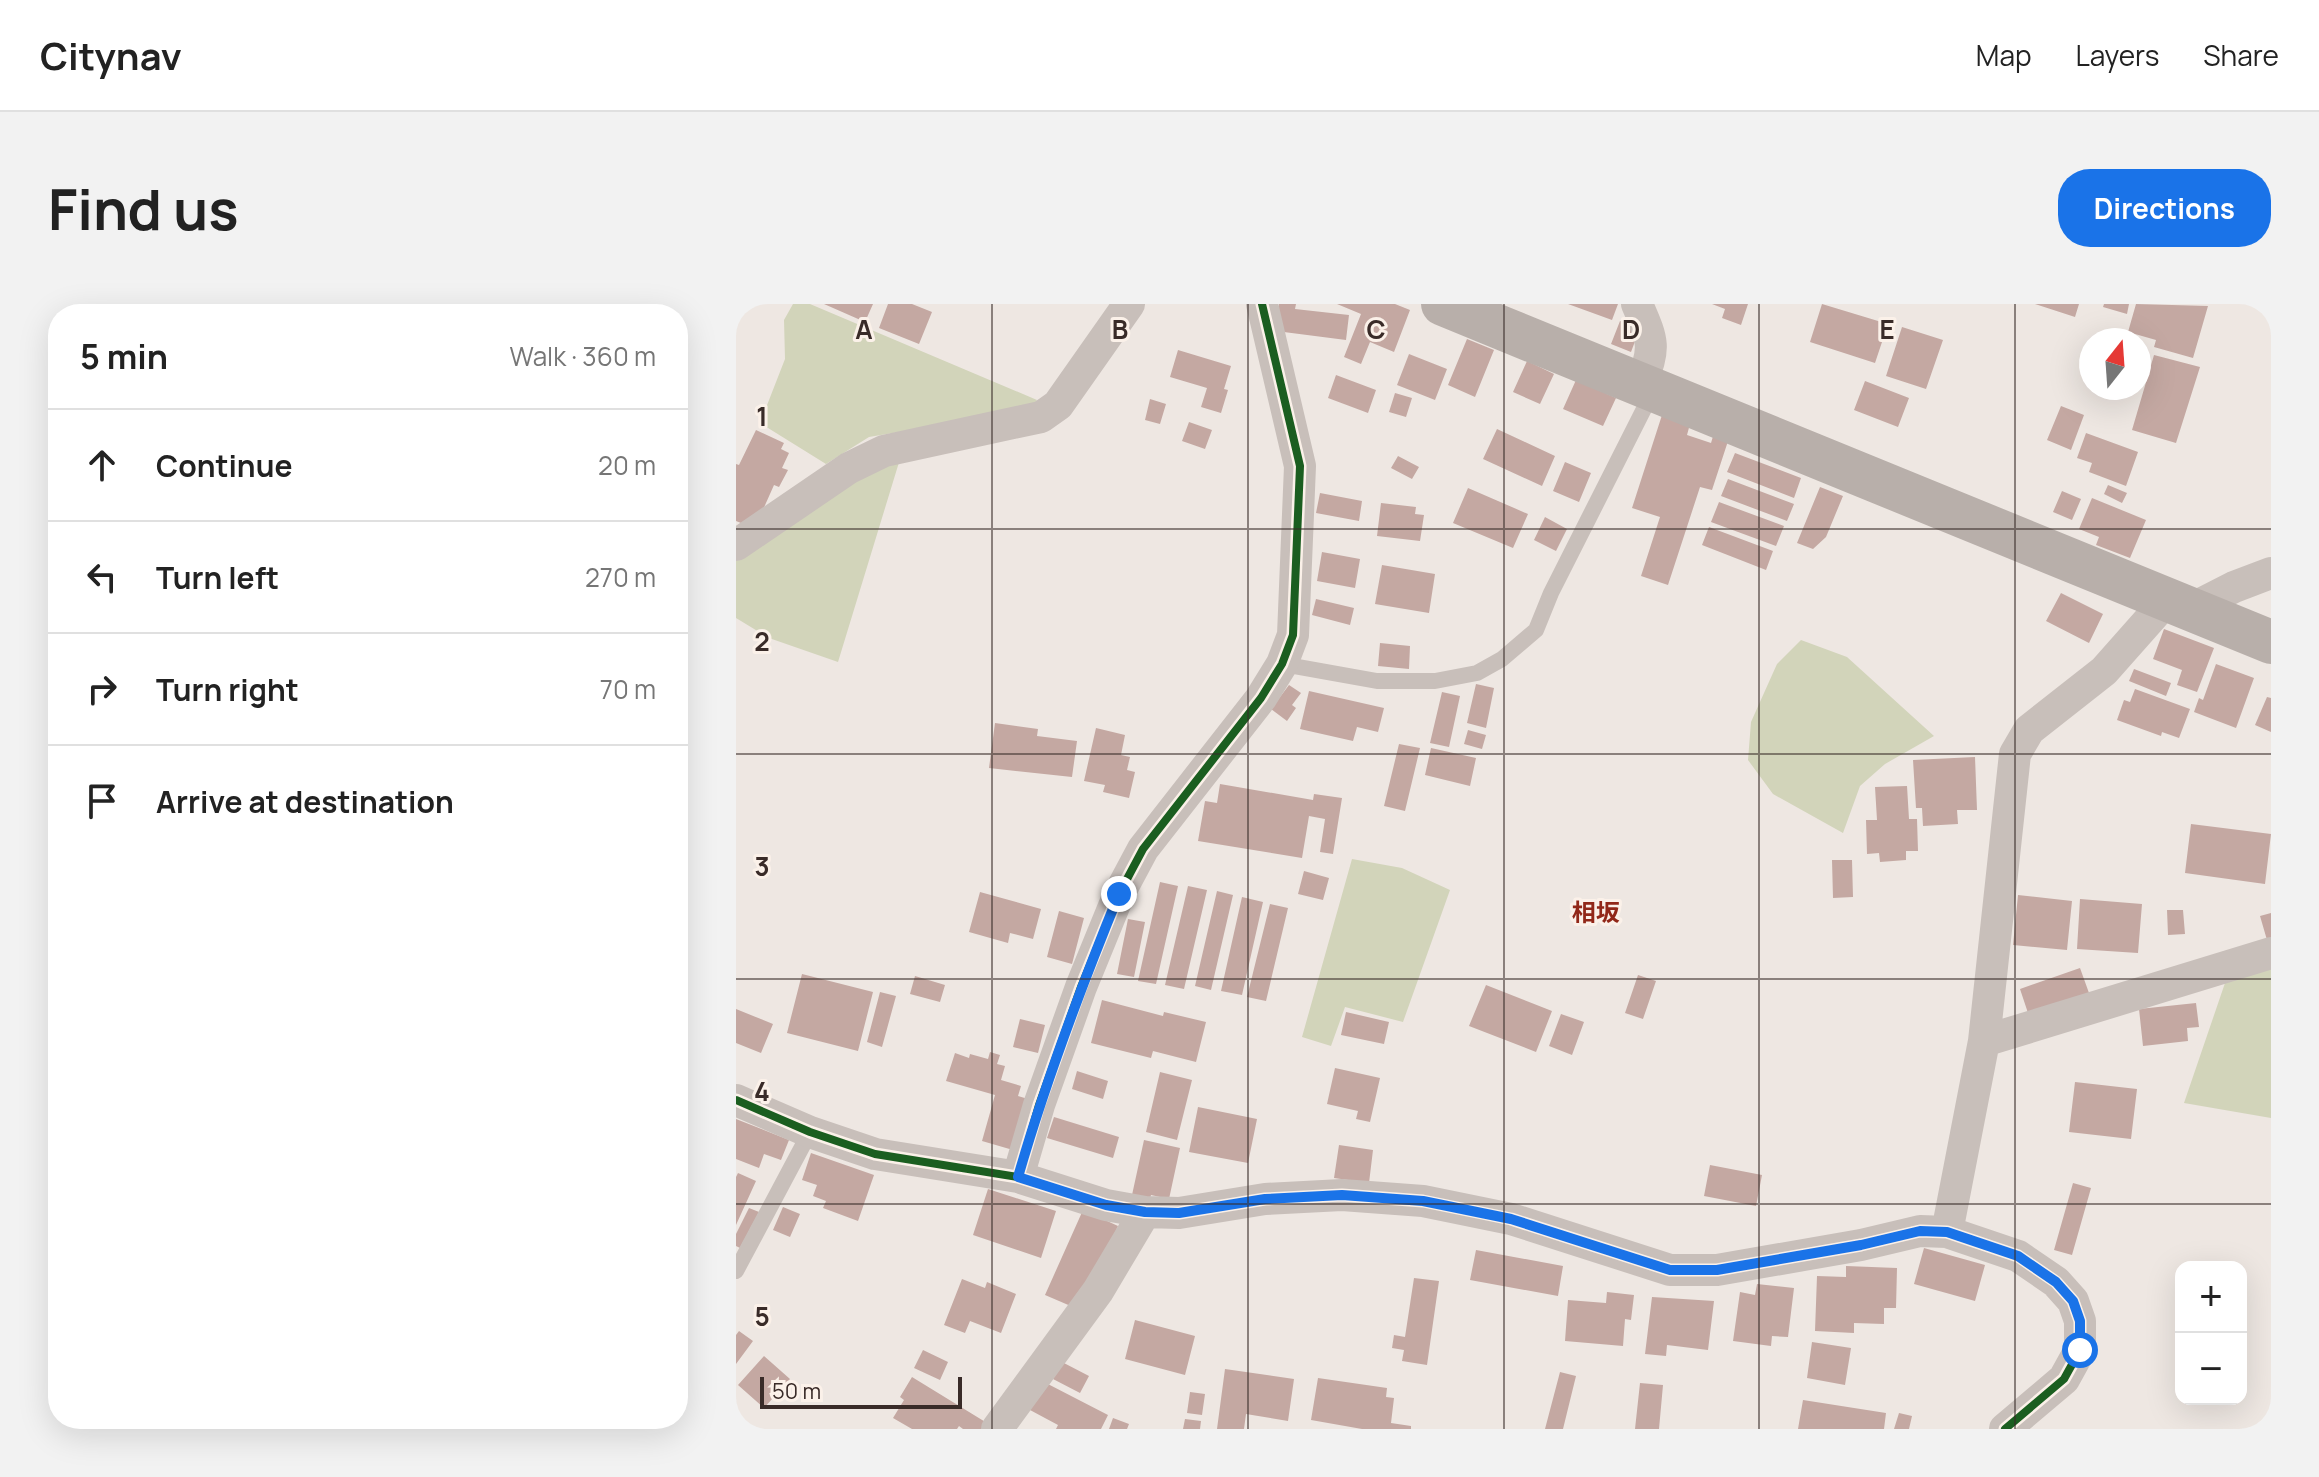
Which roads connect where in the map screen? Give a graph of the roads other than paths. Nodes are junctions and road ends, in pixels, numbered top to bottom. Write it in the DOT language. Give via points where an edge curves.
graph roads {
  1 [pos="1129,304"];
  2 [pos="1262,304"];
  3 [pos="1443,304"];
  4 [pos="1637,304"];
  5 [pos="1648,386"];
  6 [pos="736,545"];
  7 [pos="2271,573"];
  8 [pos="2178,606"];
  9 [pos="2271,642"];
  10 [pos="1282,664"];
  11 [pos="2271,953"];
  12 [pos="1984,1041"];
  13 [pos="736,1100"];
  14 [pos="810,1132"];
  15 [pos="1018,1177"];
  16 [pos="1145,1212"];
  17 [pos="1947,1232"];
  18 [pos="736,1271"];
  19 [pos="997,1429"];
  20 [pos="2005,1429"];
  1 -- 6 [label="street" via="1058,405 1041,417 884,451 849,468"];
  2 -- 10 [label="street" via="1300,466 1293,635"];
  3 -- 5 [label="street"];
  4 -- 5 [label="street" via="1653,356"];
  5 -- 8 [label="street"];
  5 -- 10 [label="lane" via="1536,630 1502,659 1477,673 1435,681 1377,681"];
  7 -- 8 [label="street"];
  8 -- 9 [label="street"];
  8 -- 12 [label="street" via="2029,730 2015,754"];
  10 -- 15 [label="street" via="1143,849 1119,894 1050,1075"];
  11 -- 12 [label="street"];
  12 -- 17 [label="street"];
  13 -- 14 [label="street"];
  14 -- 15 [label="street" via="875,1154"];
  14 -- 18 [label="lane"];
  15 -- 16 [label="street"];
  16 -- 17 [label="street" via="1342,1195 1423,1201 1511,1219 1670,1270 1717,1270 1920,1231"];
  16 -- 19 [label="street" via="1098,1291"];
  17 -- 20 [label="street" via="2018,1256 2056,1282 2073,1301 2080,1321 2080,1350 2064,1379"];
}
